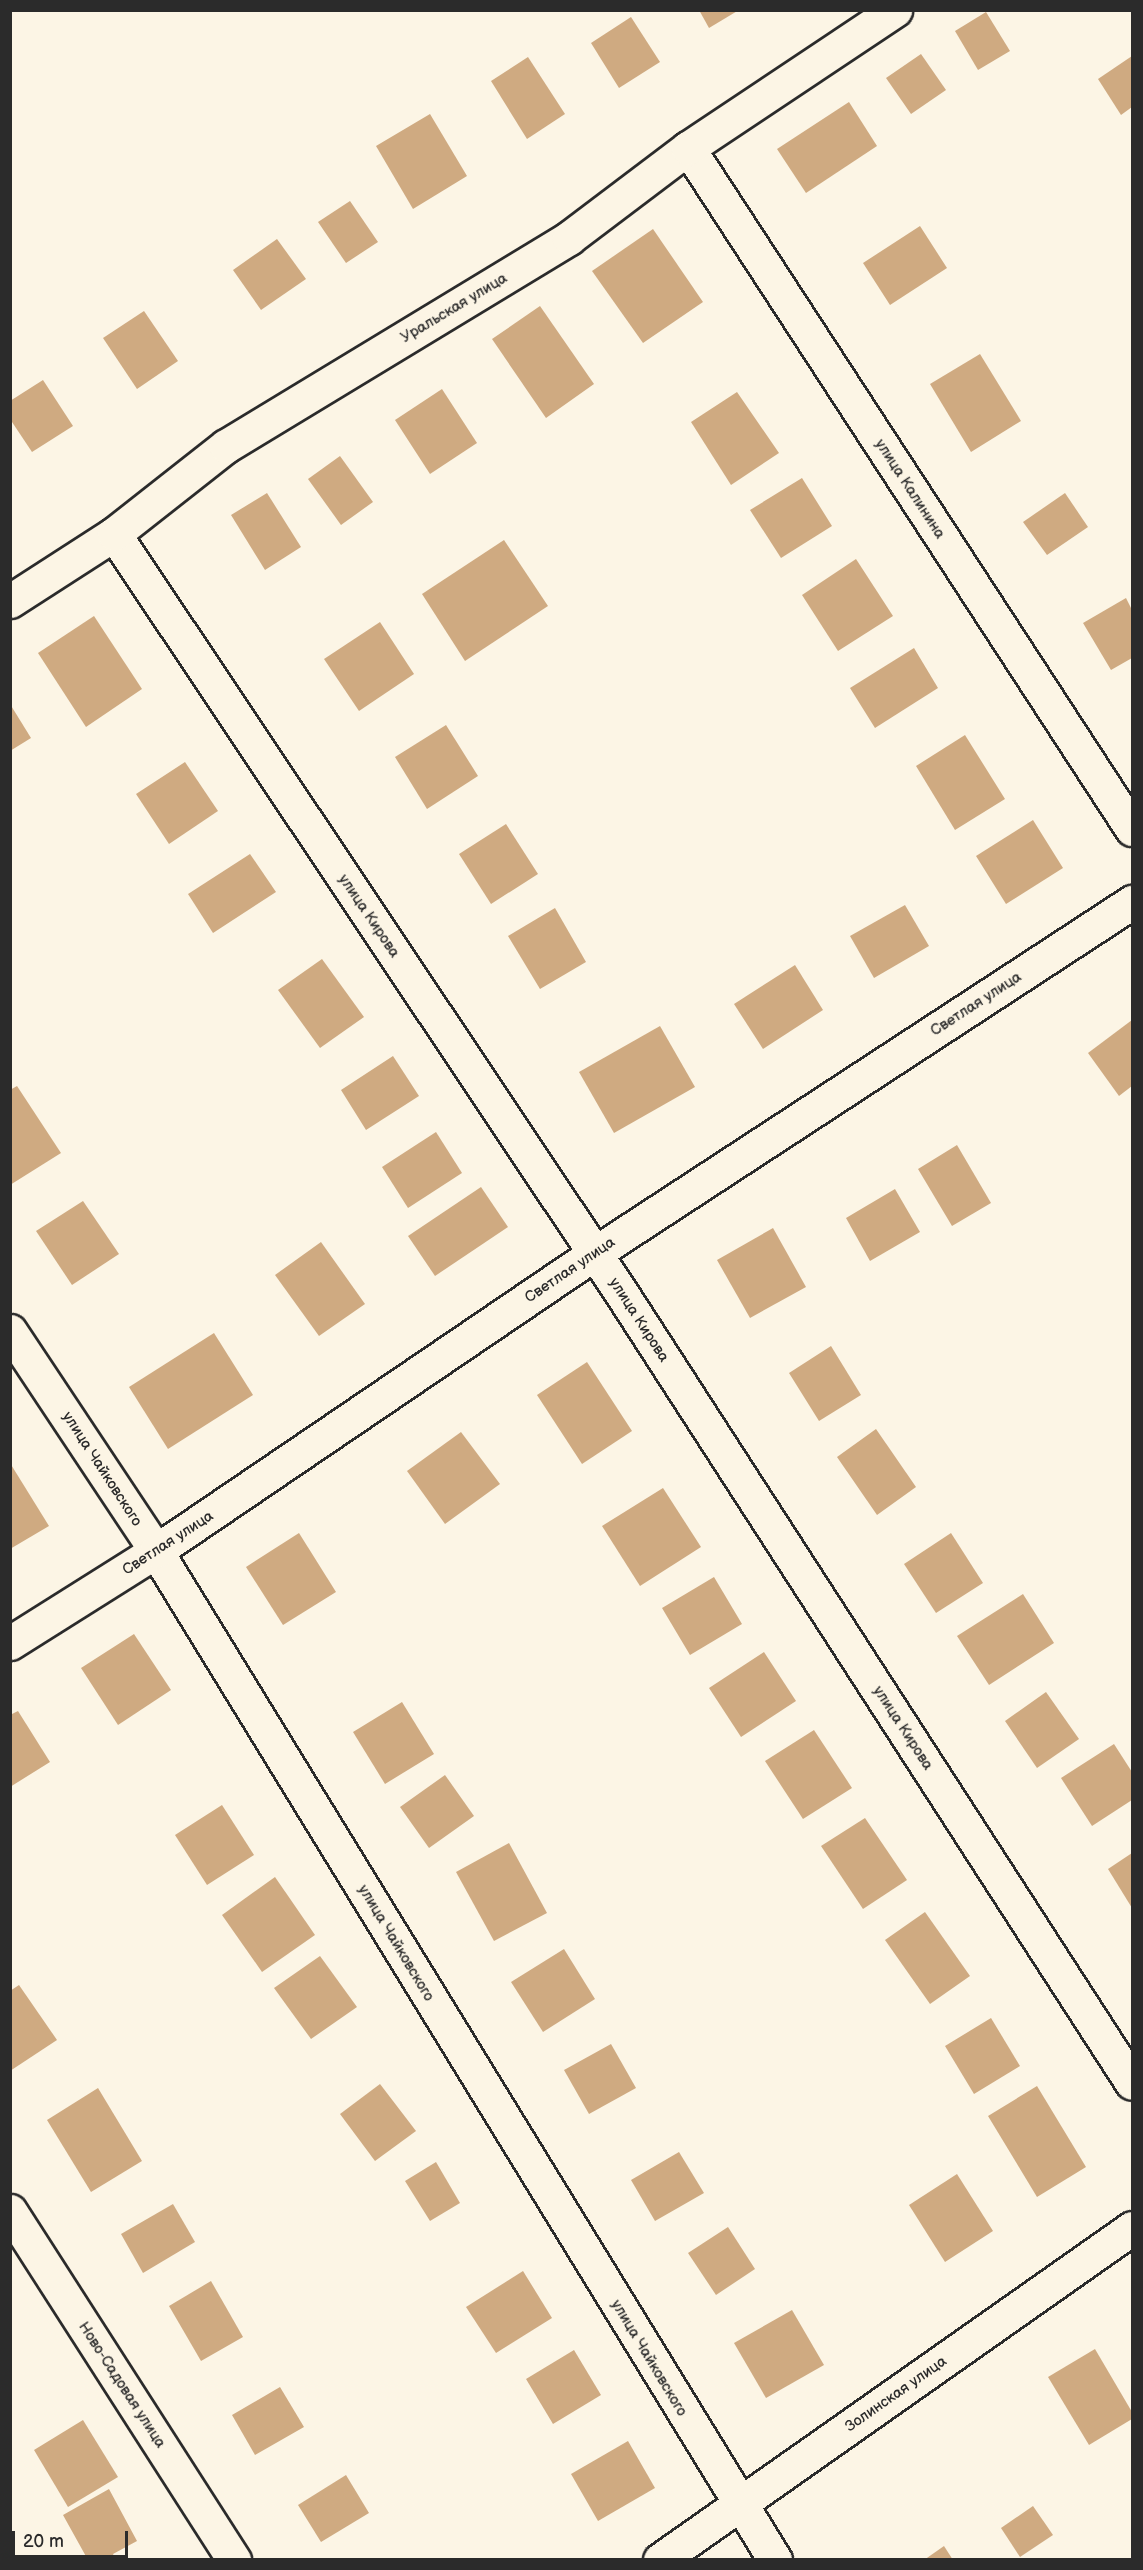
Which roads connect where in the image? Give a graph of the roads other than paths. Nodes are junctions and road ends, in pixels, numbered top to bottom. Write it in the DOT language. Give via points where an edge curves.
graph roads {
  1 [pos="895,10"];
  2 [pos="688,148"];
  3 [pos="114,534"];
  4 [pos="10,601"];
  5 [pos="1132,829"];
  6 [pos="1132,902"];
  7 [pos="595,1253"];
  8 [pos="10,1331"];
  9 [pos="156,1551"];
  10 [pos="10,1644"];
  11 [pos="1132,2083"];
  12 [pos="10,2211"];
  13 [pos="1132,2228"];
  14 [pos="738,2505"];
  15 [pos="234,2559"];
  16 [pos="660,2559"];
  17 [pos="775,2559"];
  1 -- 2 [label="street, Уральская улица"];
  2 -- 3 [label="street, Уральская улица" via="569,238 226,446"];
  2 -- 5 [label="street, улица Калинина"];
  3 -- 4 [label="street, Уральская улица"];
  3 -- 7 [label="street, улица Кирова"];
  6 -- 7 [label="street, Светлая улица"];
  7 -- 9 [label="street, Светлая улица"];
  7 -- 11 [label="street, улица Кирова"];
  8 -- 9 [label="street, улица Чайковского"];
  9 -- 10 [label="street, Светлая улица"];
  9 -- 14 [label="street, улица Чайковского"];
  12 -- 15 [label="street, Ново-Садовая улица"];
  13 -- 14 [label="street, Золинская улица"];
  14 -- 16 [label="street, Золинская улица"];
  14 -- 17 [label="street, улица Чайковского"];
}
